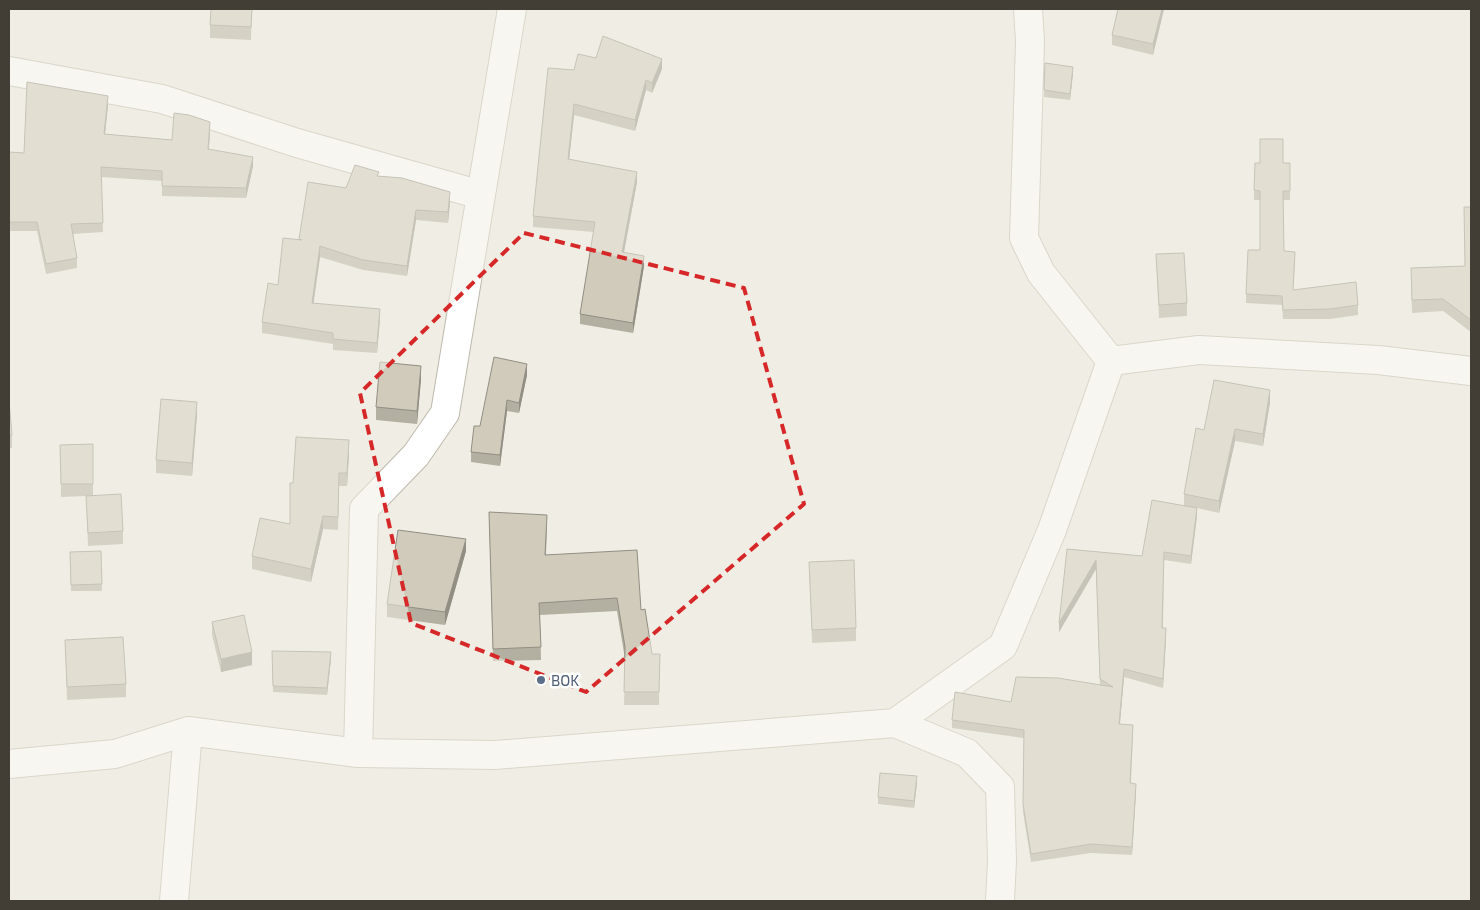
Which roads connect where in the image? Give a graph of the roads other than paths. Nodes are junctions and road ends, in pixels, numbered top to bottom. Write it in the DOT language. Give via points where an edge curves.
graph roads {
  1 [pos="512,9"];
  2 [pos="1028,9"];
  3 [pos="9,71"];
  4 [pos="481,195"];
  5 [pos="1111,362"];
  6 [pos="1471,371"];
  7 [pos="894,723"];
  8 [pos="188,731"];
  9 [pos="358,752"];
  10 [pos="9,764"];
  11 [pos="174,901"];
  12 [pos="1000,901"];
  1 -- 4 [label="street"];
  2 -- 5 [label="street" via="1030,41 1024,238 1041,273"];
  3 -- 4 [label="street" via="162,99 297,143"];
  4 -- 9 [label="street" via="445,412 416,455 364,509"];
  5 -- 6 [label="street" via="1199,350 1378,360"];
  5 -- 7 [label="street" via="1052,530 1003,646"];
  7 -- 9 [label="street" via="495,755"];
  7 -- 12 [label="street" via="967,753 1000,787"];
  8 -- 9 [label="street"];
  8 -- 10 [label="street" via="115,754"];
  8 -- 11 [label="street"];
}
